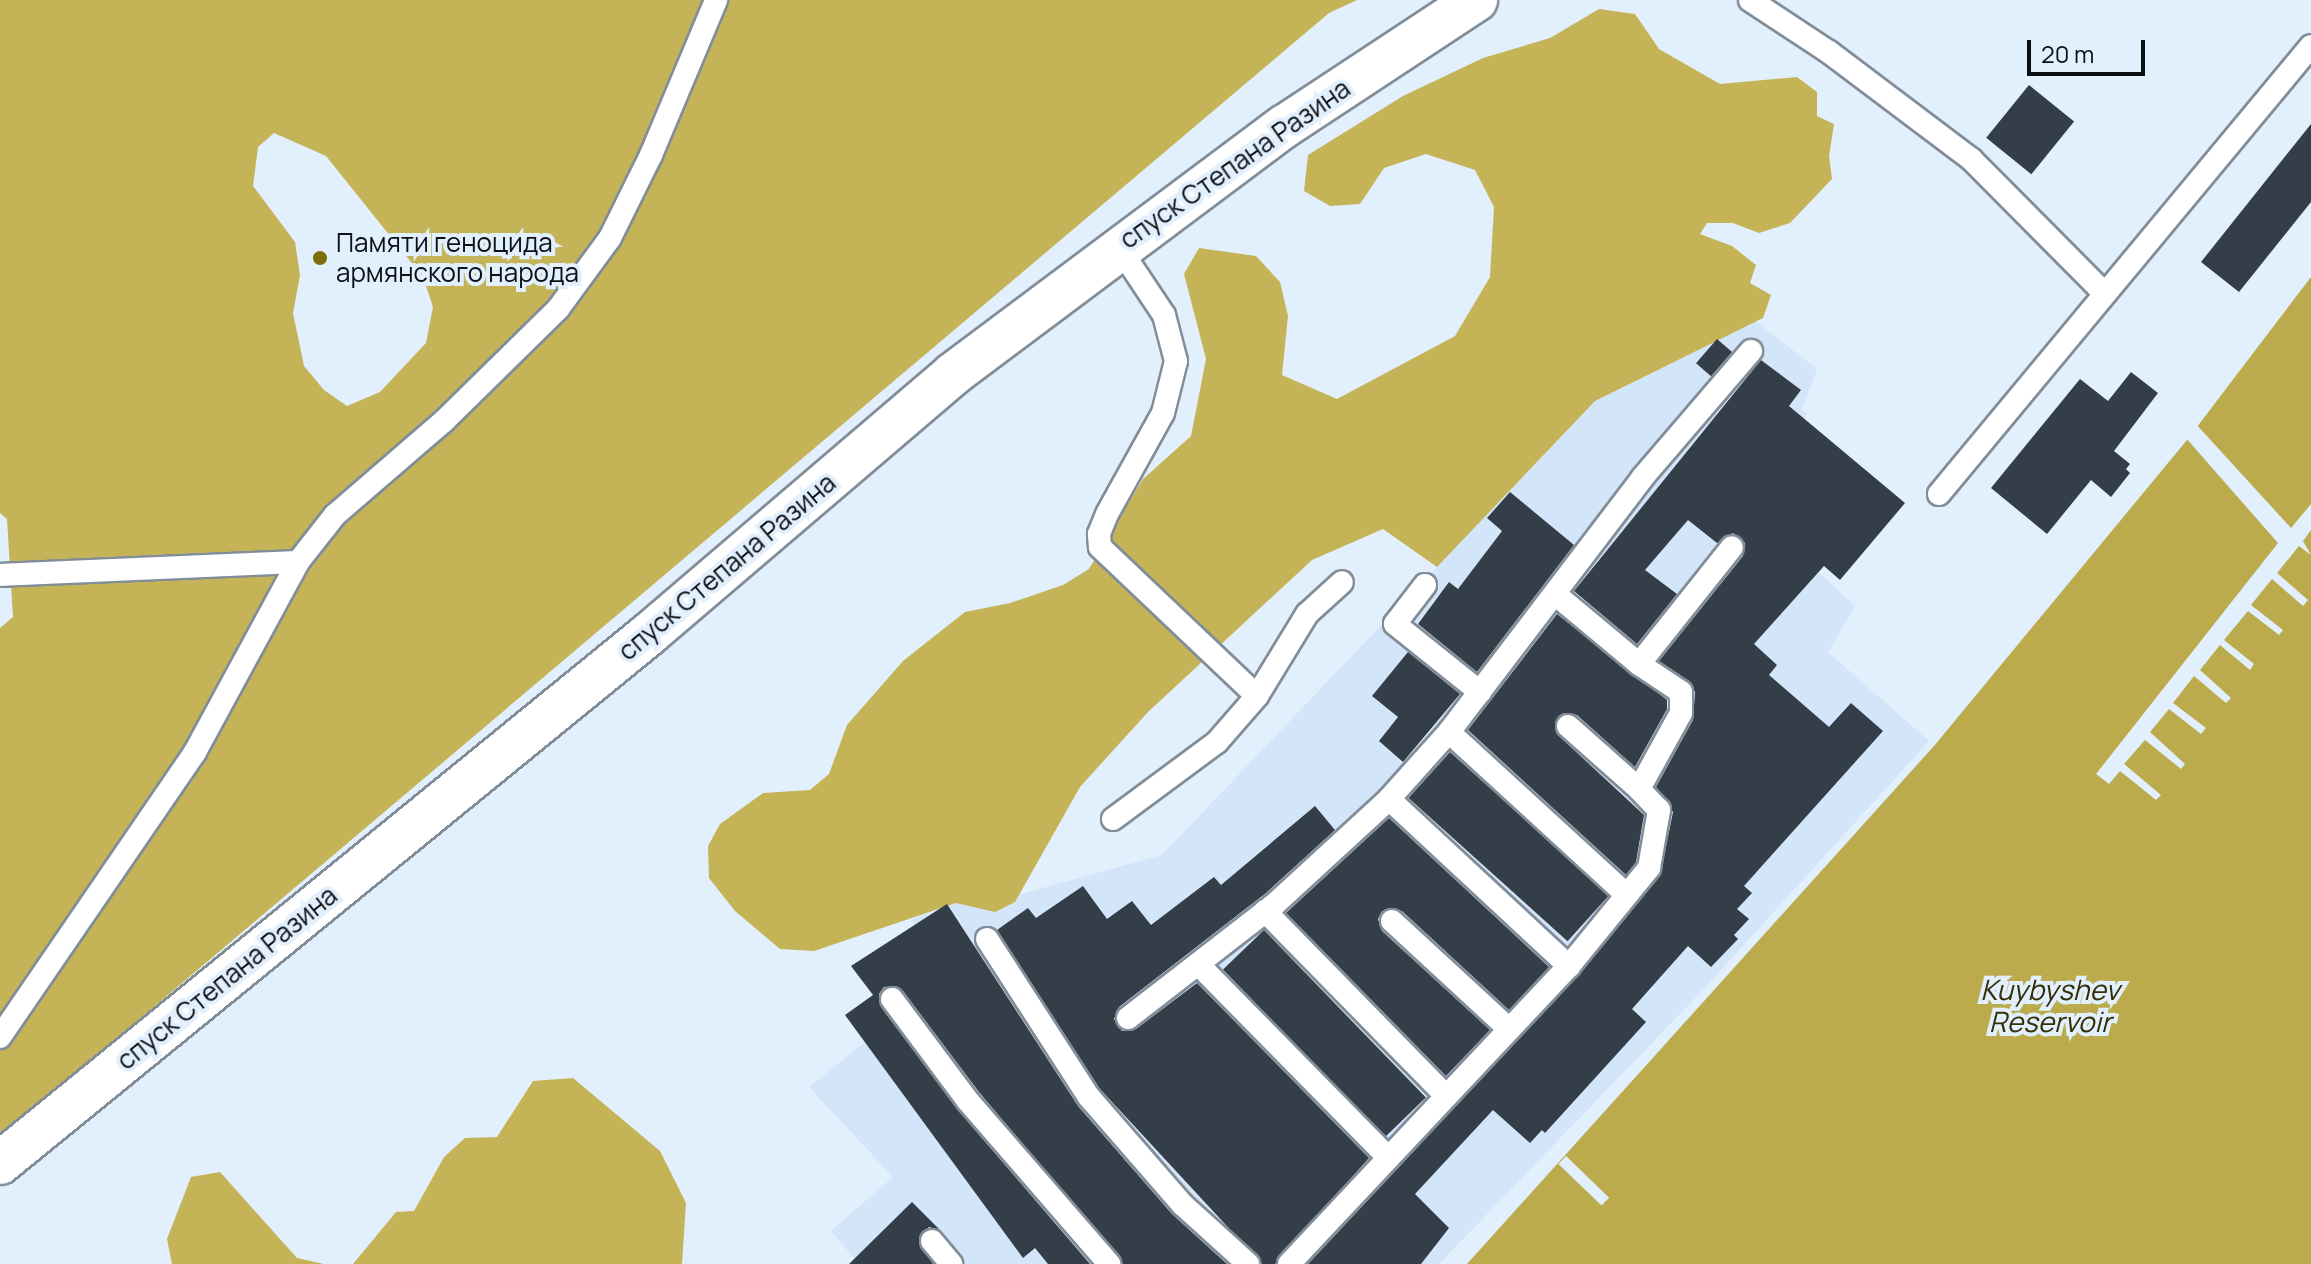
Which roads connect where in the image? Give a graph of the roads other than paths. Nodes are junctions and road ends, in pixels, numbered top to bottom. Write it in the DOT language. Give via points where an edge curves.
graph roads {
  1 [pos="716,0"];
  2 [pos="1476,0"];
  3 [pos="1760,2"];
  4 [pos="2311,46"];
  5 [pos="1118,246"];
  6 [pos="2105,294"];
  7 [pos="1751,351"];
  8 [pos="1939,494"];
  9 [pos="1732,547"];
  10 [pos="298,562"];
  11 [pos="0,575"];
  12 [pos="1342,582"];
  13 [pos="1425,585"];
  14 [pos="1555,594"];
  15 [pos="1639,664"];
  16 [pos="1480,692"];
  17 [pos="1257,696"];
  18 [pos="1568,726"];
  19 [pos="1449,732"];
  20 [pos="1639,789"];
  21 [pos="1389,799"];
  22 [pos="1113,819"];
  23 [pos="1627,895"];
  24 [pos="1265,911"];
  25 [pos="1392,921"];
  26 [pos="987,939"];
  27 [pos="1198,964"];
  28 [pos="1569,966"];
  29 [pos="892,999"];
  30 [pos="1128,1018"];
  31 [pos="1509,1029"];
  32 [pos="0,1037"];
  33 [pos="1445,1095"];
  34 [pos="1387,1156"];
  35 [pos="0,1163"];
  36 [pos="932,1241"];
  37 [pos="951,1264"];
  38 [pos="1109,1264"];
  39 [pos="1248,1264"];
  40 [pos="1289,1264"];
  1 -- 10 [label="lane" via="610,238 558,309 444,421 335,515"];
  2 -- 5 [label="street, спуск Степана Разина" via="1285,126"];
  3 -- 6 [label="lane" via="1971,159"];
  4 -- 6 [label="lane"];
  5 -- 17 [label="lane" via="1164,315 1176,361 1163,413 1107,514 1100,547"];
  5 -- 35 [label="street, спуск Степана Разина" via="953,374 649,634"];
  6 -- 8 [label="lane"];
  7 -- 14 [label="lane" via="1643,477"];
  9 -- 15 [label="lane"];
  10 -- 11 [label="lane"];
  10 -- 32 [label="lane" via="195,752"];
  12 -- 17 [label="lane" via="1307,614"];
  13 -- 16 [label="lane" via="1395,624"];
  14 -- 15 [label="lane"];
  14 -- 16 [label="lane"];
  15 -- 20 [label="lane" via="1681,692 1681,713"];
  16 -- 19 [label="lane"];
  17 -- 22 [label="lane" via="1217,742"];
  18 -- 20 [label="lane"];
  19 -- 21 [label="lane"];
  19 -- 23 [label="lane"];
  20 -- 23 [label="lane" via="1659,810 1649,868"];
  21 -- 24 [label="lane"];
  21 -- 28 [label="lane"];
  23 -- 28 [label="lane"];
  24 -- 27 [label="lane"];
  24 -- 33 [label="lane"];
  25 -- 31 [label="lane"];
  26 -- 39 [label="lane" via="1089,1097 1183,1205"];
  27 -- 30 [label="lane"];
  27 -- 34 [label="lane"];
  28 -- 31 [label="lane"];
  29 -- 38 [label="lane" via="987,1124"];
  31 -- 33 [label="lane"];
  33 -- 34 [label="lane"];
  34 -- 40 [label="lane"];
  36 -- 37 [label="lane"];
}
